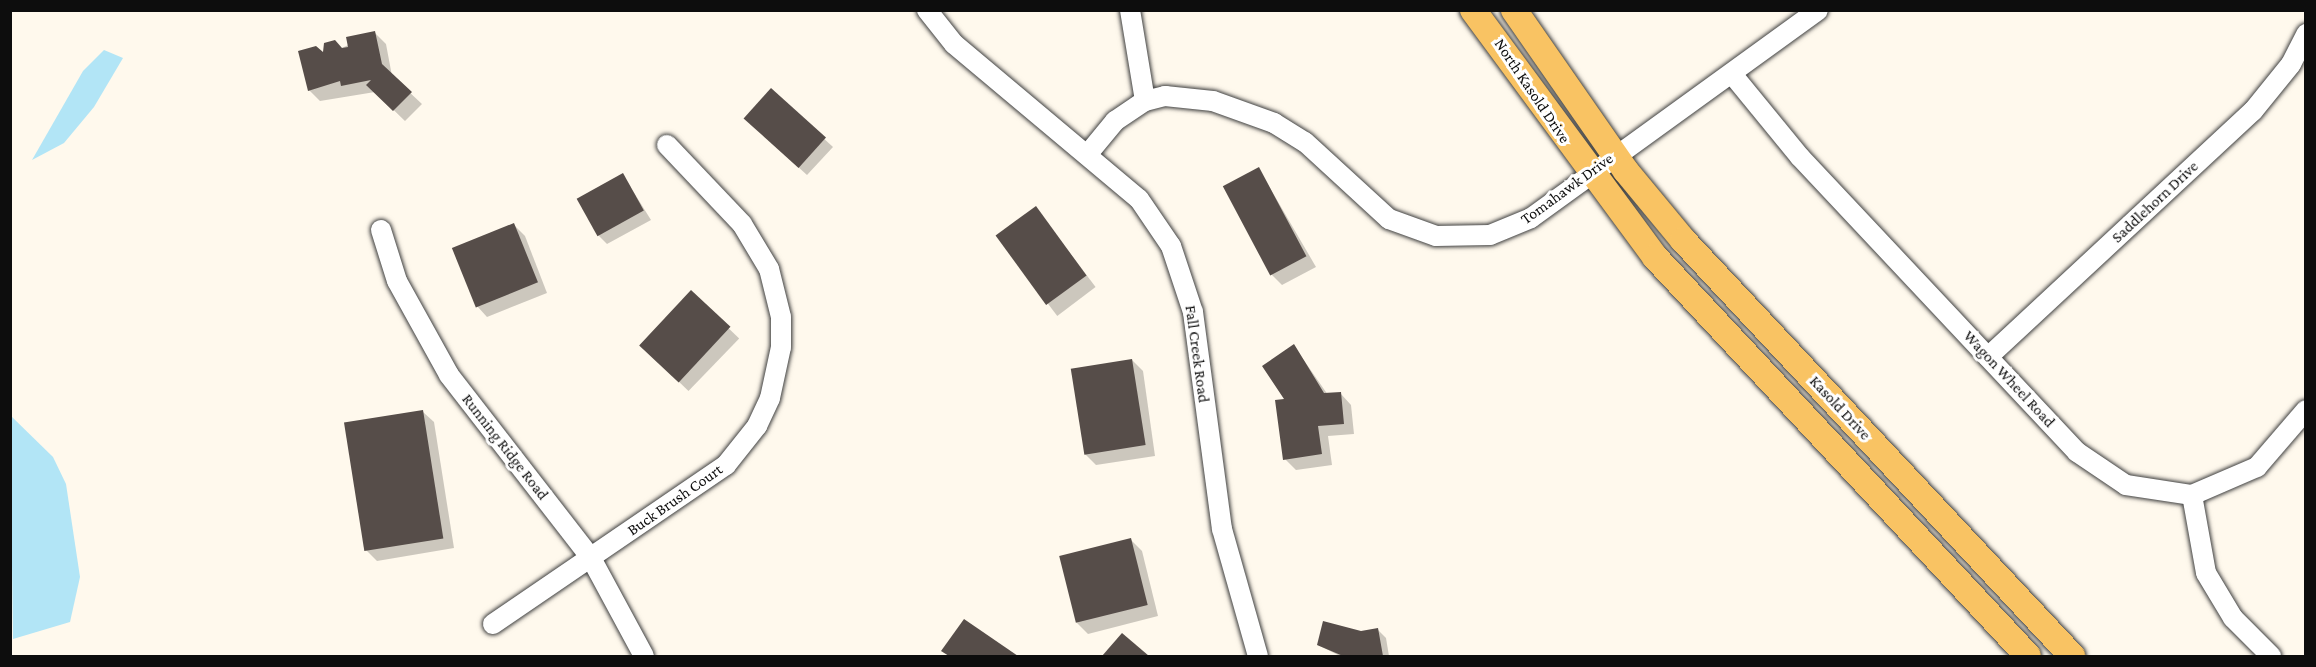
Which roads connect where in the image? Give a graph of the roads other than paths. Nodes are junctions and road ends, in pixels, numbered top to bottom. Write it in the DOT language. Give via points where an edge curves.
graph roads {
  1 [pos="927,10"];
  2 [pos="1130,10"];
  3 [pos="1473,10"];
  4 [pos="1514,10"];
  5 [pos="1818,10"];
  6 [pos="2306,34"];
  7 [pos="1732,74"];
  8 [pos="1145,101"];
  9 [pos="667,145"];
  10 [pos="1087,154"];
  11 [pos="1614,154"];
  12 [pos="1590,173"];
  13 [pos="381,230"];
  14 [pos="1988,357"];
  15 [pos="2306,410"];
  16 [pos="2192,495"];
  17 [pos="591,558"];
  18 [pos="493,624"];
  19 [pos="644,657"];
  20 [pos="1258,657"];
  21 [pos="2028,657"];
  22 [pos="2072,657"];
  23 [pos="2271,657"];
  1 -- 10 [label="street, Fall Creek Road" via="954,44"];
  2 -- 8 [label="street"];
  3 -- 12 [label="main road, North Kasold Drive"];
  4 -- 11 [label="main road, North Kasold Drive"];
  5 -- 7 [label="street, Tomahawk Drive"];
  6 -- 14 [label="street, Saddlehorn Drive" via="2291,64 2253,111"];
  7 -- 11 [label="street, Tomahawk Drive"];
  7 -- 14 [label="street, Wagon Wheel Road" via="1780,135"];
  8 -- 10 [label="street, Tomahawk Drive" via="1115,121"];
  8 -- 12 [label="street, Tomahawk Drive" via="1165,96 1213,100 1274,123 1329,162 1376,210 1436,236 1480,236 1514,227"];
  9 -- 17 [label="street, Buck Brush Court" via="742,224 769,269 781,316 777,375 757,426 726,465"];
  10 -- 20 [label="street, Fall Creek Road" via="1139,199 1183,277 1193,312 1213,485"];
  11 -- 12 [label="street, Tomahawk Drive"];
  11 -- 22 [label="main road, Kasold Drive" via="1683,240"];
  12 -- 21 [label="main road, Kasold Drive" via="1676,281"];
  13 -- 17 [label="street, Running Ridge Road" via="397,281 449,375"];
  14 -- 16 [label="street, Wagon Wheel Road" via="2099,471 2147,491"];
  15 -- 16 [label="street" via="2257,466"];
  16 -- 23 [label="street" via="2205,573 2233,618"];
  17 -- 18 [label="street, Buck Brush Court"];
  17 -- 19 [label="street, Running Ridge Road"];
}
